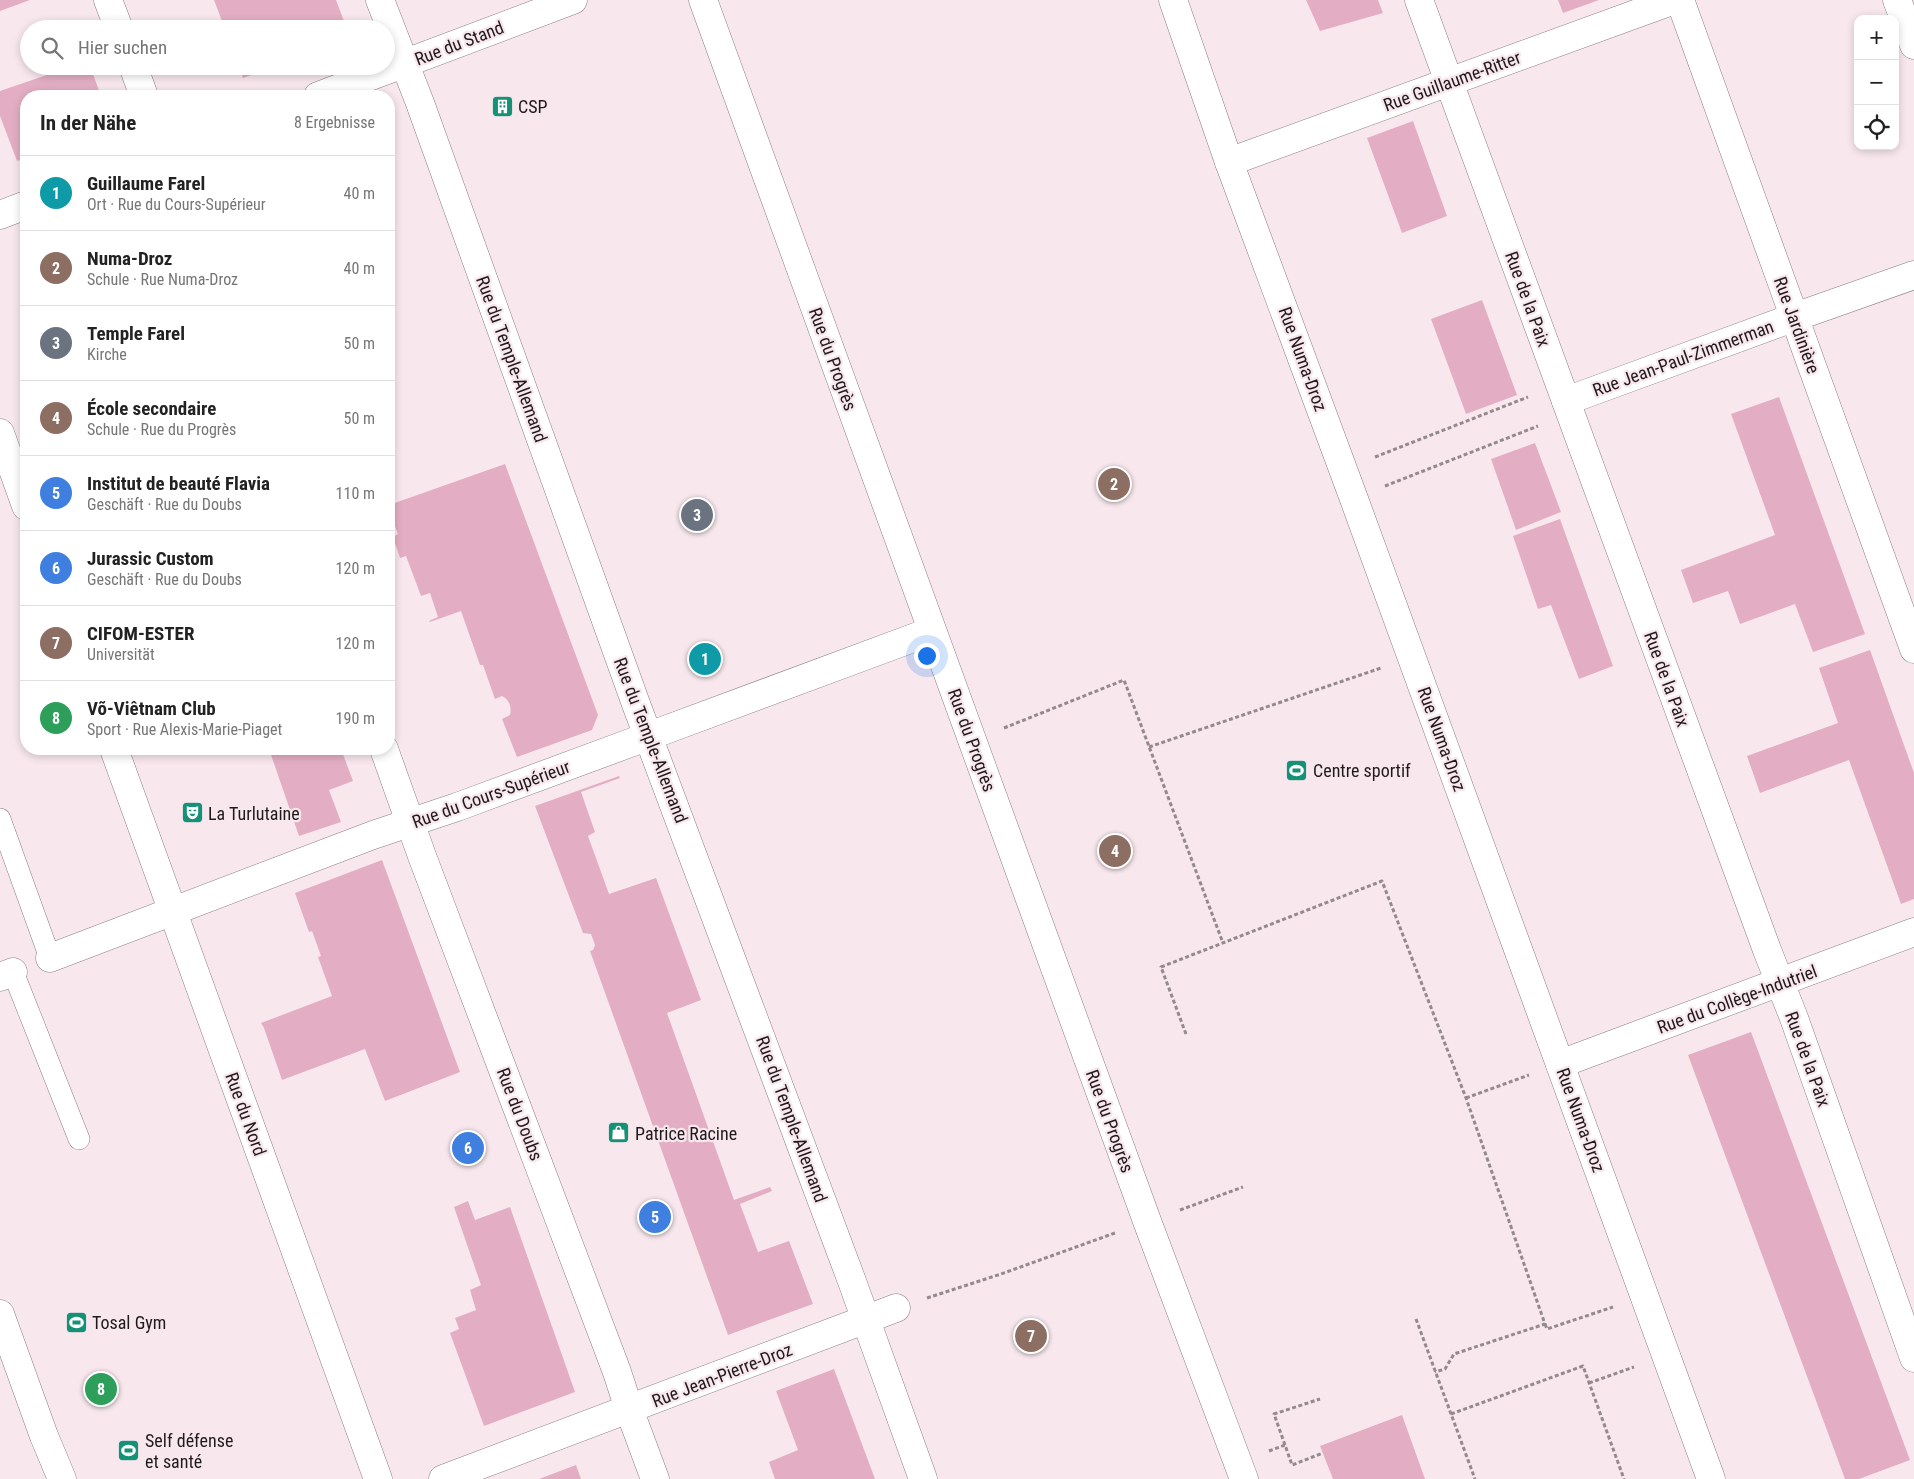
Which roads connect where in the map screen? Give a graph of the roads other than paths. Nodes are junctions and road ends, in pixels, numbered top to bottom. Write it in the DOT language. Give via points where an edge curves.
graph roads {
  1 [pos="108,0"];
  2 [pos="380,0"];
  3 [pos="573,0"];
  4 [pos="703,0"];
  5 [pos="1173,0"];
  6 [pos="1419,0"];
  7 [pos="1674,0"];
  8 [pos="1680,0"];
  9 [pos="1897,0"];
  10 [pos="116,20"];
  11 [pos="388,20"];
  12 [pos="395,39"];
  13 [pos="1914,45"];
  14 [pos="404,63"];
  15 [pos="395,66"];
  16 [pos="136,75"];
  17 [pos="373,75"];
  18 [pos="1449,82"];
  19 [pos="142,90"];
  20 [pos="334,90"];
  21 [pos="1229,162"];
  22 [pos="20,207"];
  23 [pos="0,215"];
  24 [pos="1914,275"];
  25 [pos="1795,317"];
  26 [pos="1566,402"];
  27 [pos="0,433"];
  28 [pos="20,489"];
  29 [pos="932,631"];
  30 [pos="1914,650"];
  31 [pos="649,736"];
  32 [pos="116,755"];
  33 [pos="386,755"];
  34 [pos="0,819"];
  35 [pos="410,823"];
  36 [pos="172,911"];
  37 [pos="1914,932"];
  38 [pos="50,958"];
  39 [pos="7,974"];
  40 [pos="1780,983"];
  41 [pos="1560,1064"];
  42 [pos="79,1139"];
  43 [pos="896,1308"];
  44 [pos="0,1314"];
  45 [pos="865,1320"];
  46 [pos="1914,1358"];
  47 [pos="629,1409"];
  48 [pos="62,1479"];
  49 [pos="378,1479"];
  50 [pos="444,1479"];
  51 [pos="655,1479"];
  52 [pos="923,1479"];
  53 [pos="1244,1479"];
  54 [pos="1711,1479"];
  1 -- 10 [label="street"];
  2 -- 11 [label="street, Rue du Temple-Allemand"];
  3 -- 14 [label="street, Rue du Stand"];
  4 -- 29 [label="street, Rue du Progrès"];
  5 -- 21 [label="street, Rue Numa-Droz"];
  6 -- 18 [label="street, Rue de la Paix"];
  7 -- 18 [label="street, Rue Guillaume-Ritter"];
  8 -- 25 [label="street, Rue Jardinière"];
  9 -- 13 [label="street"];
  12 -- 14 [label="street, Rue du Temple-Allemand"];
  14 -- 15 [label="street, Rue du Stand"];
  14 -- 31 [label="street, Rue du Temple-Allemand"];
  16 -- 19 [label="street"];
  17 -- 20 [label="street, Rue du Stand"];
  18 -- 21 [label="street, Rue Guillaume-Ritter"];
  18 -- 26 [label="street, Rue de la Paix"];
  21 -- 41 [label="street, Rue Numa-Droz"];
  22 -- 23 [label="street"];
  24 -- 25 [label="street, Rue Jean-Paul-Zimmerman"];
  25 -- 26 [label="street, Rue Jean-Paul-Zimmerman"];
  25 -- 30 [label="street, Rue Jardinière"];
  26 -- 40 [label="street, Rue de la Paix"];
  27 -- 28 [label="street"];
  29 -- 31 [label="street, Rue du Cours-Supérieur"];
  29 -- 53 [label="street, Rue du Progrès"];
  31 -- 35 [label="street, Rue du Cours-Supérieur"];
  31 -- 45 [label="street, Rue du Temple-Allemand"];
  32 -- 36 [label="street, Rue du Nord"];
  33 -- 35 [label="street, Rue du Doubs"];
  34 -- 38 [label="lane"];
  35 -- 36 [label="street, Rue du Cours-Supérieur"];
  35 -- 47 [label="street, Rue du Doubs"];
  36 -- 38 [label="street, Rue du Cours-Supérieur"];
  36 -- 49 [label="street, Rue du Nord"];
  37 -- 40 [label="street, Rue du Collège-Indutriel"];
  39 -- 42 [label="lane"];
  40 -- 41 [label="street, Rue du Collège-Indutriel"];
  40 -- 46 [label="street, Rue de la Paix"];
  41 -- 54 [label="street, Rue Numa-Droz"];
  43 -- 45 [label="street, Rue Jean-Pierre-Droz"];
  44 -- 48 [label="street"];
  45 -- 47 [label="street, Rue Jean-Pierre-Droz"];
  45 -- 52 [label="street, Rue du Temple-Allemand"];
  47 -- 50 [label="street, Rue Jean-Pierre-Droz"];
  47 -- 51 [label="street, Rue du Doubs"];
}
